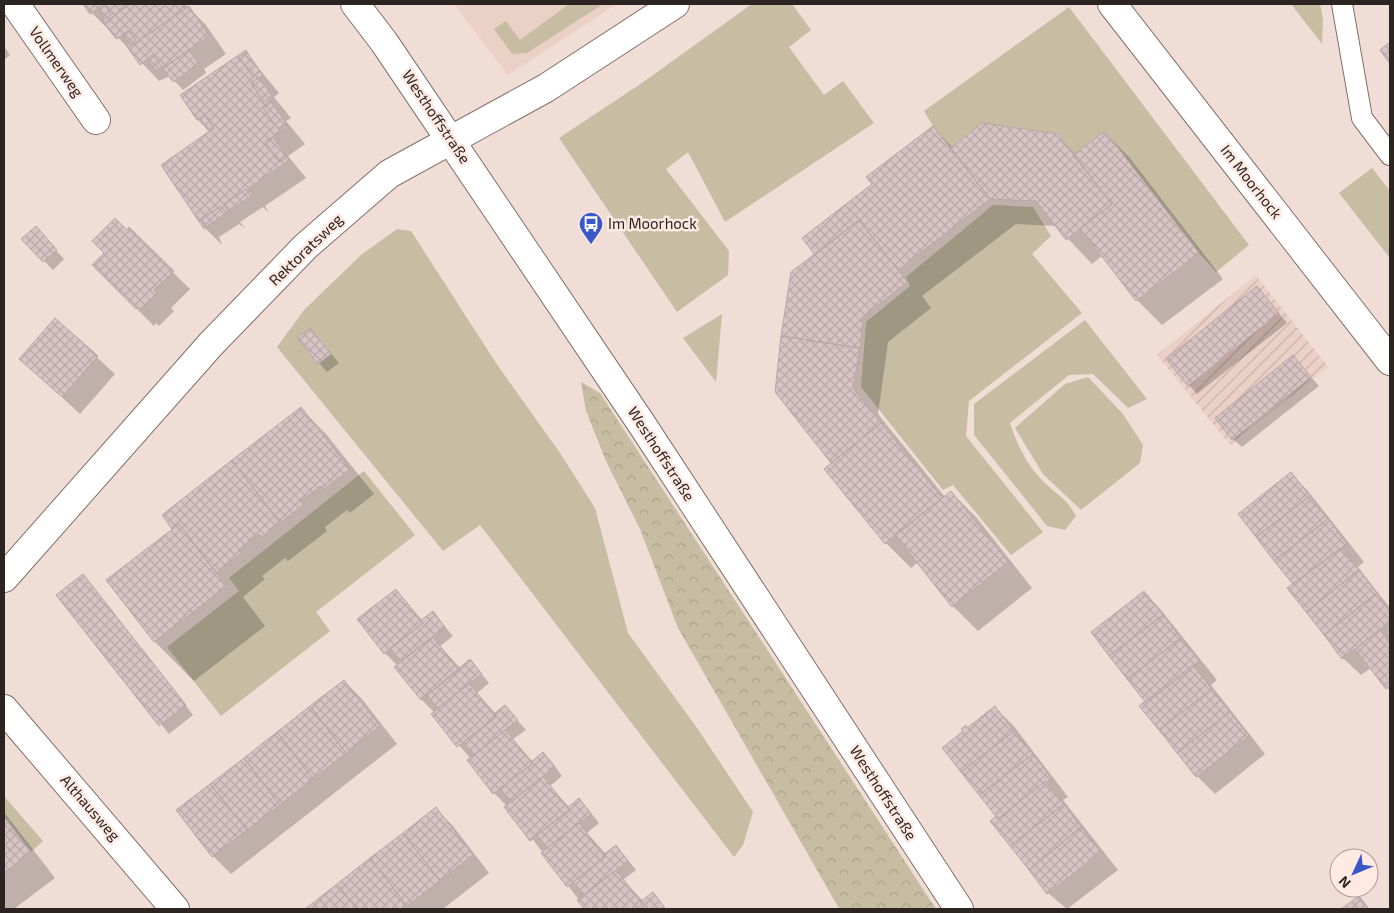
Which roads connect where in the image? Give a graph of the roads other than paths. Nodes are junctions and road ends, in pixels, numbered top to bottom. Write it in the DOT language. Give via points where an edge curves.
graph roads {
  1 [pos="15,4"];
  2 [pos="355,4"];
  3 [pos="1112,4"];
  4 [pos="1342,4"];
  5 [pos="667,6"];
  6 [pos="96,120"];
  7 [pos="451,139"];
  8 [pos="1390,155"];
  9 [pos="1390,361"];
  10 [pos="4,578"];
  11 [pos="4,709"];
  12 [pos="175,909"];
  13 [pos="960,909"];
  1 -- 6 [label="street, Vollmerweg"];
  2 -- 7 [label="street, Westhoffstraße"];
  3 -- 9 [label="street, Im Moorhock"];
  4 -- 8 [label="lane" via="1362,118"];
  5 -- 7 [label="street, Rektoratsweg" via="546,88"];
  7 -- 10 [label="street, Rektoratsweg" via="389,174 306,246 211,344"];
  7 -- 13 [label="street, Westhoffstraße"];
  11 -- 12 [label="street, Althausweg"];
}
